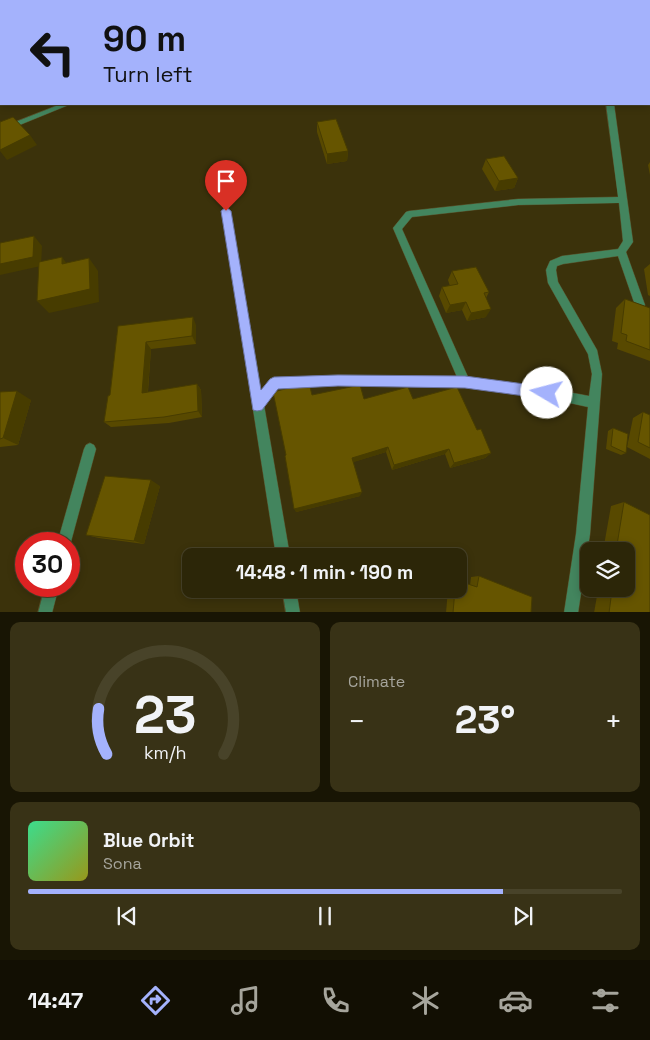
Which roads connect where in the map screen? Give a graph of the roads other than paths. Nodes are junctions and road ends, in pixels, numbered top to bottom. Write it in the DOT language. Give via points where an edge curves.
graph roads {
  1 [pos="65,105"];
  2 [pos="610,105"];
  3 [pos="0,131"];
  4 [pos="623,200"];
  5 [pos="226,211"];
  6 [pos="621,252"];
  7 [pos="640,305"];
  8 [pos="465,382"];
  9 [pos="595,403"];
  10 [pos="257,405"];
  11 [pos="90,449"];
  12 [pos="67,532"];
  13 [pos="282,548"];
  14 [pos="49,597"];
  15 [pos="291,598"];
  16 [pos="45,612"];
  17 [pos="293,612"];
  18 [pos="571,612"];
  1 -- 3 [label="street"];
  2 -- 4 [label="street"];
  4 -- 6 [label="street" via="628,242"];
  4 -- 8 [label="street" via="518,202 409,214 402,220 397,228"];
  5 -- 10 [label="street"];
  6 -- 7 [label="street"];
  6 -- 9 [label="street" via="562,260 553,264 551,270 553,283 593,353 597,374"];
  8 -- 9 [label="street"];
  8 -- 10 [label="street" via="338,380 274,383"];
  9 -- 18 [label="street" via="583,534"];
  10 -- 13 [label="street"];
  11 -- 12 [label="street"];
  14 -- 16 [label="street"];
  15 -- 17 [label="street"];
}
